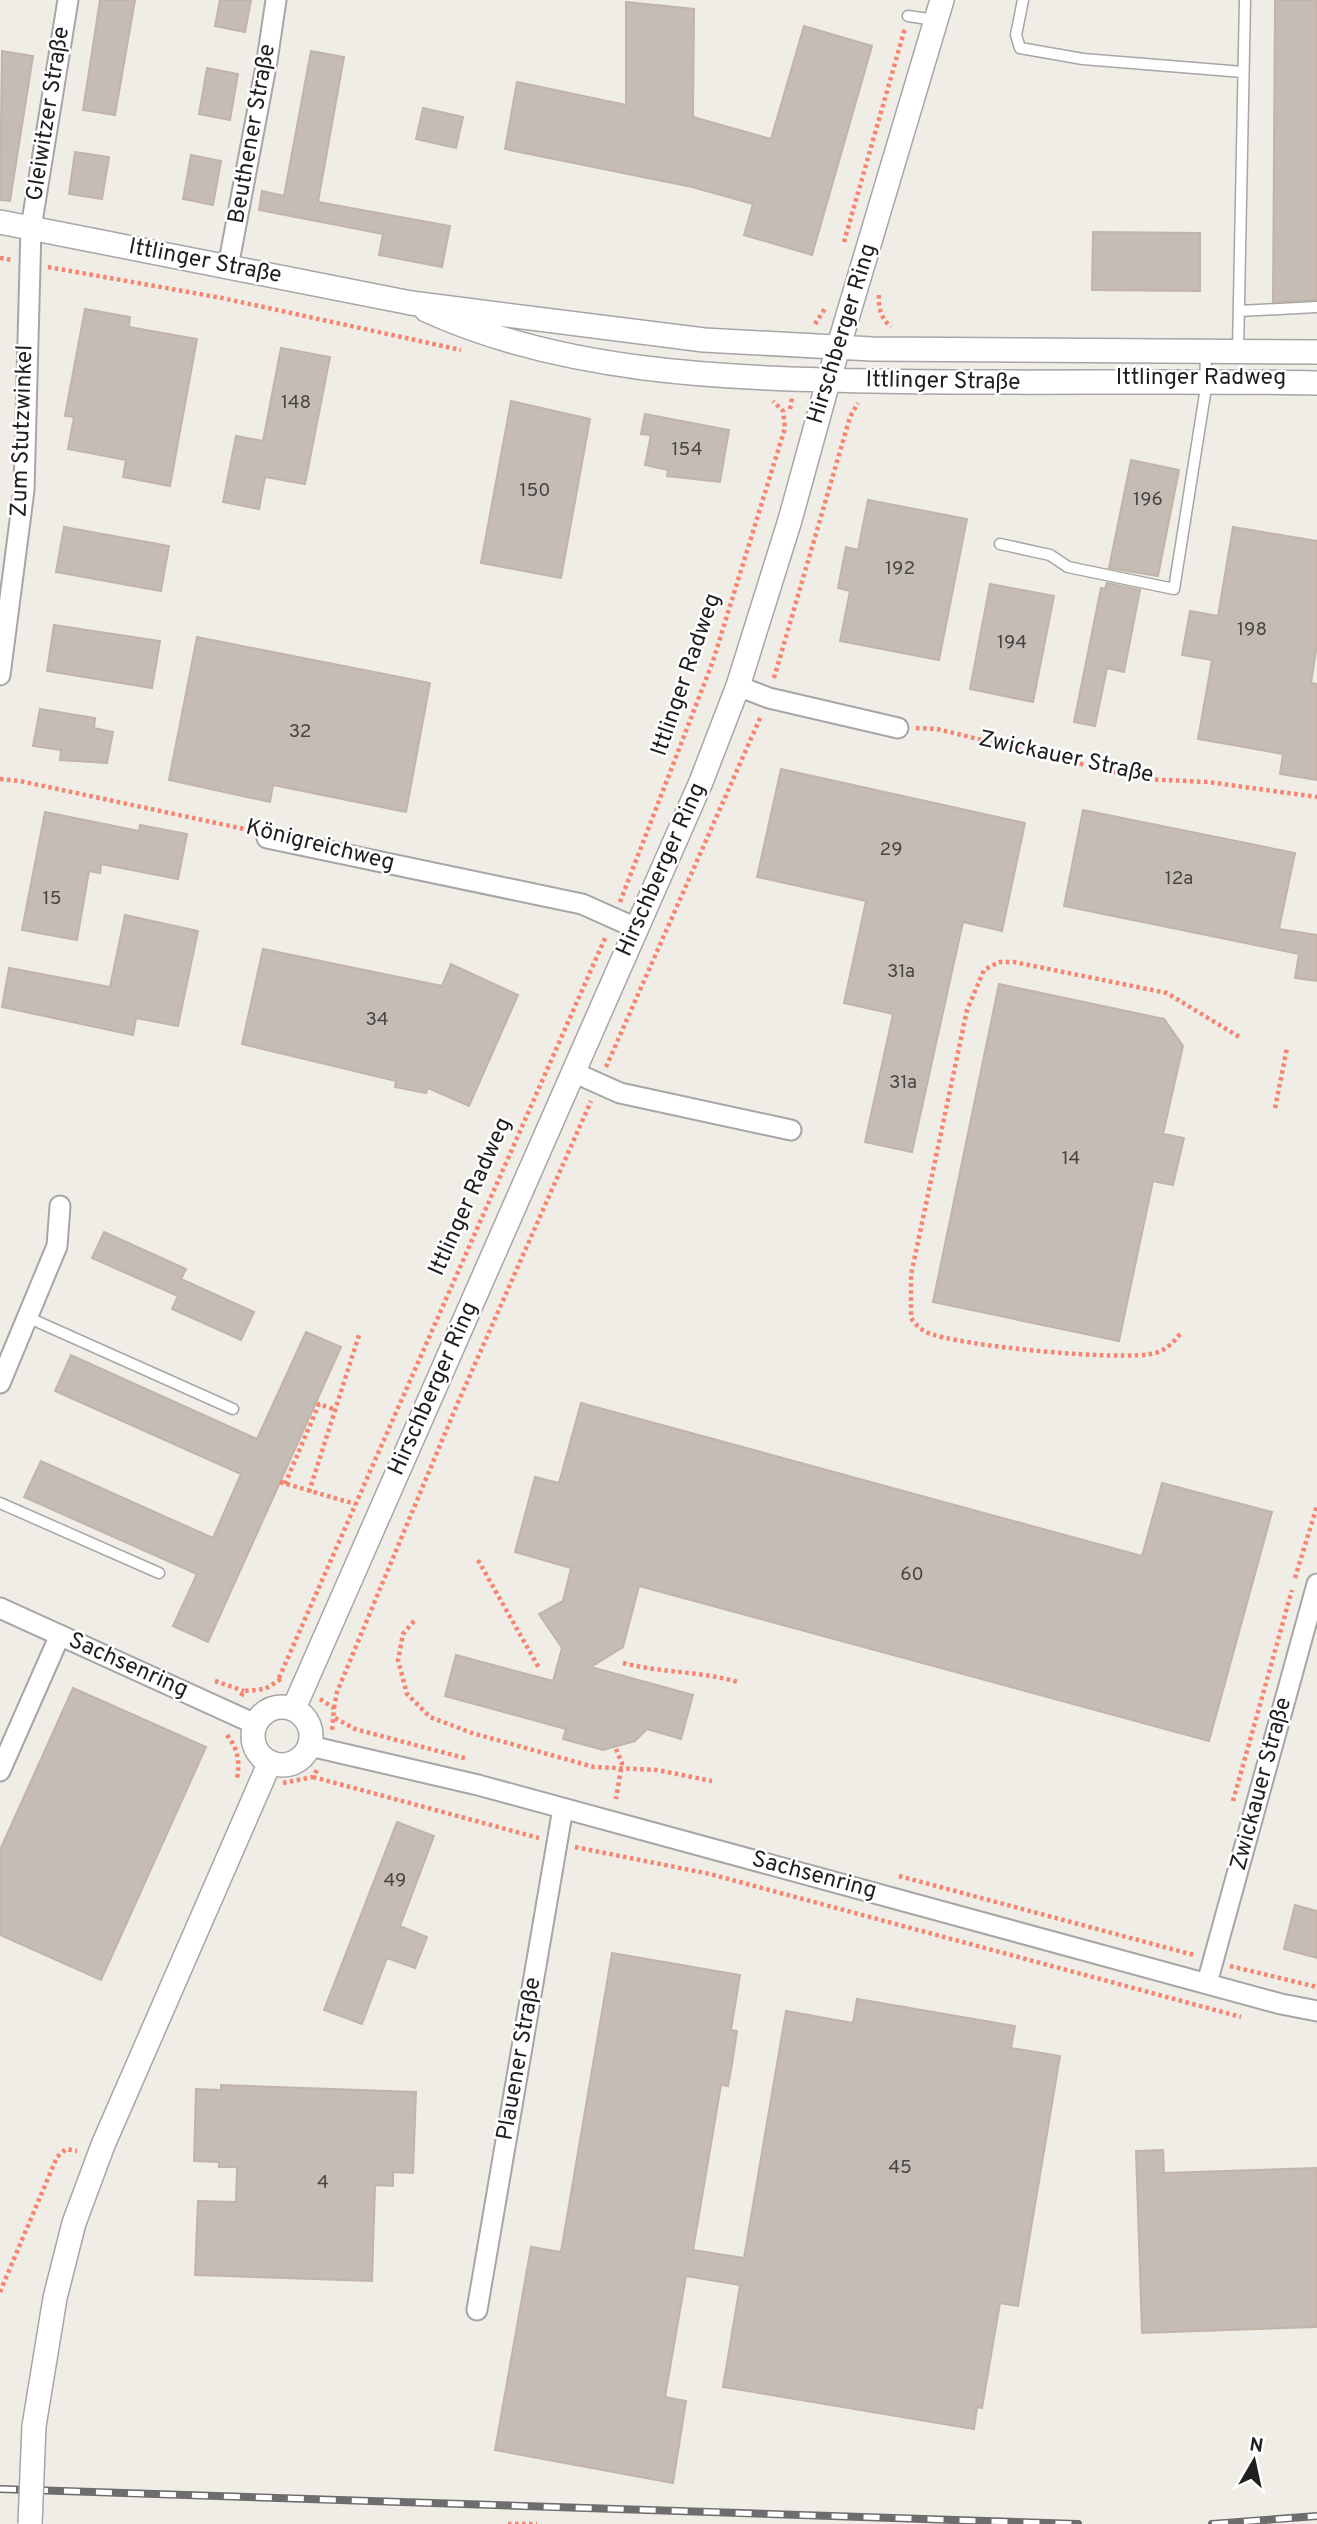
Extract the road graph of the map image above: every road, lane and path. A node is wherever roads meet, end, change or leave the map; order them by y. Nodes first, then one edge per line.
1 (68, 0) edge
2 (276, 0) edge
3 (1023, 0) edge
4 (1245, 0) edge
5 (939, 10) edge
6 (908, 16) joint
7 (1243, 72) junction
8 (0, 222) edge
9 (31, 228) junction
10 (840, 255) dead end
11 (0, 258) edge
12 (28, 263) junction
13 (228, 267) junction
14 (879, 292) dead end
15 (829, 295) dead end
16 (411, 303) junction
17 (1317, 307) edge
18 (1239, 311) junction
19 (811, 329) dead end
20 (898, 332) dead end
21 (840, 347) junction
22 (466, 351) dead end
23 (1206, 351) junction
24 (1238, 351) junction
25 (1317, 352) edge
26 (1206, 381) junction
27 (828, 382) junction
28 (1317, 383) edge
29 (765, 397) dead end
30 (866, 400) dead end
31 (790, 409) dead end
32 (783, 411) junction
33 (1000, 544) dead end
34 (0, 675) edge
35 (738, 686) junction
36 (769, 698) junction
37 (898, 728) joint
38 (0, 779) edge
39 (1317, 797) edge
40 (267, 838) joint
41 (614, 918) junction
42 (636, 928) junction
43 (1241, 1038) dead end
44 (1287, 1048) dead end
45 (573, 1072) junction
46 (598, 1085) junction
47 (1275, 1108) dead end
48 (792, 1130) dead end
49 (60, 1206) dead end
50 (27, 1317) junction
51 (1180, 1334) dead end
52 (359, 1335) dead end
53 (0, 1383) edge
54 (233, 1409) dead end
55 (333, 1409) junction
56 (309, 1492) junction
57 (0, 1503) edge
58 (355, 1504) junction
59 (478, 1560) dead end
60 (159, 1573) dead end
61 (1317, 1584) edge
62 (0, 1608) edge
63 (415, 1620) dead end
64 (60, 1635) junction
65 (623, 1663) dead end
66 (539, 1668) dead end
67 (279, 1678) junction
68 (738, 1682) dead end
69 (298, 1698) junction
70 (334, 1708) junction
71 (232, 1713) junction
72 (335, 1718) junction
73 (255, 1724) junction
74 (319, 1748) junction
75 (616, 1749) dead end
76 (473, 1760) dead end
77 (621, 1769) junction
78 (0, 1771) edge
79 (266, 1771) junction
80 (313, 1777) junction
81 (712, 1781) dead end
82 (603, 1796) dead end
83 (616, 1799) junction
84 (628, 1803) dead end
85 (563, 1808) junction
86 (556, 1843) junction
87 (886, 1873) dead end
88 (1213, 1962) junction
89 (1207, 1983) junction
90 (1317, 1987) edge
91 (1317, 2011) edge
92 (1253, 2020) dead end
93 (77, 2151) dead end
94 (0, 2292) edge
95 (477, 2310) dead end
96 (30, 2524) edge
97 (508, 2524) edge
98 (537, 2524) edge

1 - 9 street, Gleiwitzer Straße
2 - 13 street, Beuthener Straße
3 - 7 lane
4 - 7 lane
5 - 6 lane
5 - 21 street, Hirschberger Ring
6 - 10 path
7 - 18 lane
8 - 9 street, Ittlinger Straße
9 - 12 street, Zum Stutzwinkel
9 - 13 street, Ittlinger Straße
11 - 12 path
12 - 22 path
12 - 34 street, Zum Stutzwinkel
13 - 16 street, Ittlinger Straße
14 - 20 path
15 - 19 path
16 - 21 street, Ittlinger Straße
16 - 27 street, Ittlinger Straße
17 - 18 lane
18 - 24 lane
21 - 23 street, Ittlinger Straße
21 - 27 street, Hirschberger Ring
23 - 24 street, Ittlinger Straße
23 - 26 lane
24 - 25 street, Ittlinger Straße
26 - 27 street, Ittlinger Straße
26 - 28 street, Ittlinger Straße
26 - 33 lane
27 - 35 street, Hirschberger Ring
29 - 32 path
30 - 36 path
31 - 32 path
32 - 41 path, Ittlinger Radweg
35 - 36 street
35 - 42 street, Hirschberger Ring
36 - 37 street
36 - 46 path
37 - 39 path, Zwickauer Straße
38 - 40 path, Königreichweg
40 - 41 street, Königreichweg
41 - 42 street, Königreichweg
41 - 58 path, Ittlinger Radweg
42 - 45 street, Hirschberger Ring
43 - 51 path
44 - 47 path
45 - 46 street
45 - 69 street, Hirschberger Ring
46 - 48 street
46 - 70 path
49 - 50 street
50 - 53 street
50 - 54 lane
52 - 55 path
55 - 56 path
55 - 56 path
56 - 58 path
57 - 60 lane
58 - 67 path, Ittlinger Radweg
59 - 66 path
61 - 88 street, Zwickauer Straße
62 - 64 street, Sachsenring
63 - 77 path
64 - 71 street, Sachsenring
64 - 78 street
65 - 68 path
67 - 69 path
67 - 71 path
69 - 70 path
69 - 73 street
69 - 74 street
70 - 72 path
71 - 73 street, Sachsenring
71 - 79 path
72 - 74 path
72 - 76 path
73 - 79 street
74 - 79 street
74 - 80 path
74 - 85 street, Sachsenring
75 - 77 path
77 - 81 path
77 - 83 path
79 - 80 path
79 - 96 street, bridge
80 - 86 path
82 - 83 path
83 - 84 path
85 - 86 street, Plauener Straße
85 - 89 street, Sachsenring
86 - 92 path
86 - 95 street, Plauener Straße
87 - 88 path
88 - 89 street, Zwickauer Straße
88 - 90 path
89 - 91 street, Sachsenring
93 - 94 path
97 - 98 path

